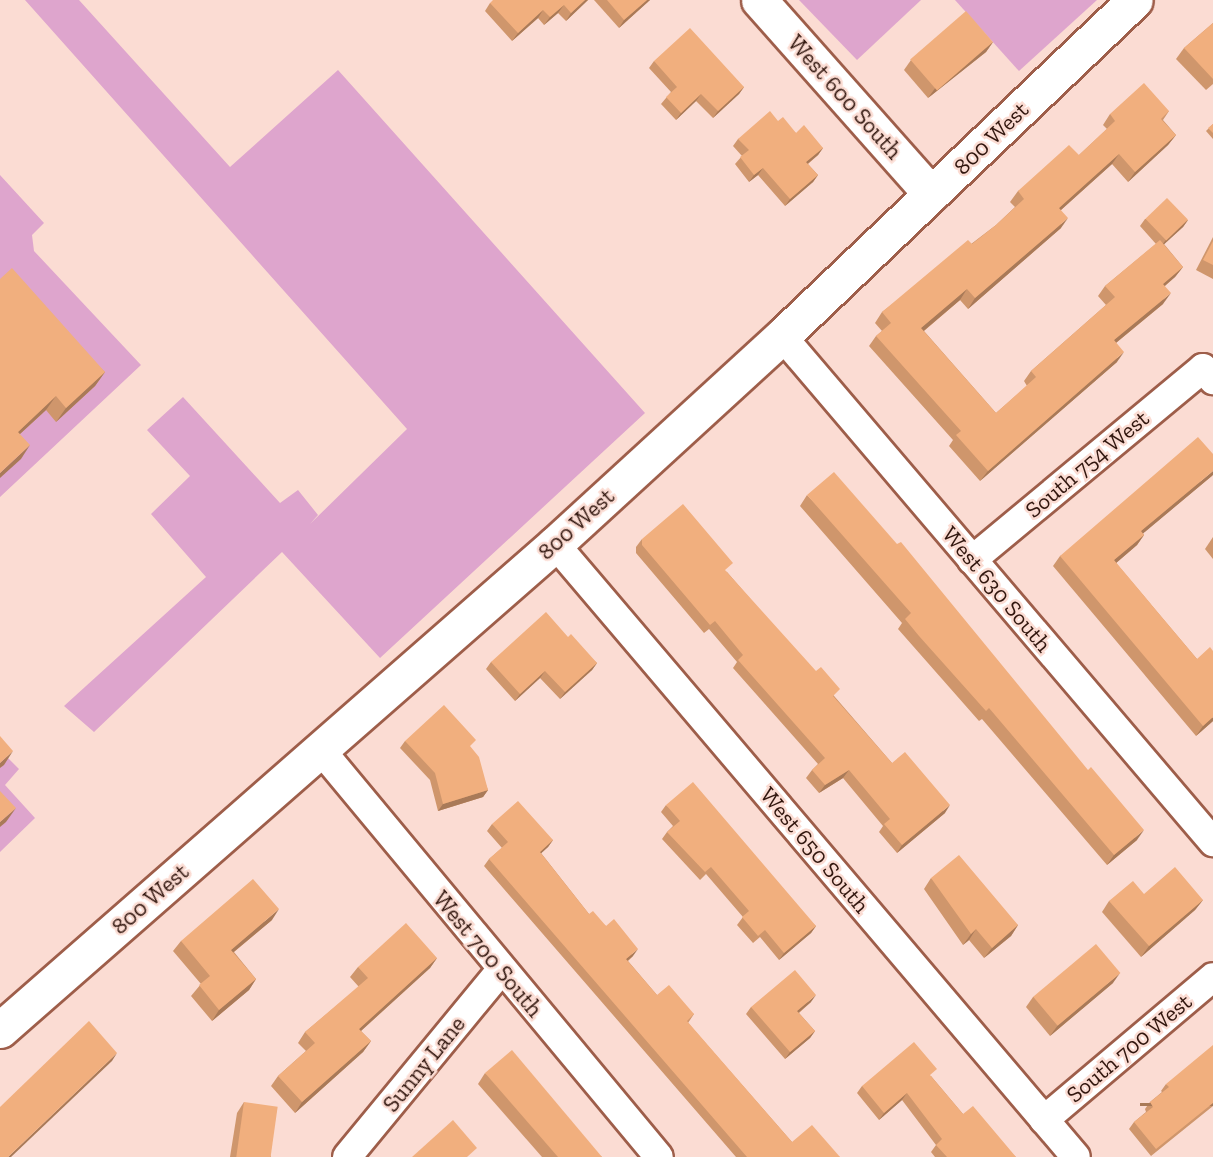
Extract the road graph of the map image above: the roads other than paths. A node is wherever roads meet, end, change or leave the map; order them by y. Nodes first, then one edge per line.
1 (760, 0) edge
2 (1135, 0) edge
3 (932, 194) junction
4 (782, 336) junction
5 (1208, 374) edge
6 (555, 544) junction
7 (972, 560) junction
8 (320, 750) junction
9 (1213, 842) edge
10 (501, 970) junction
11 (1213, 977) edge
12 (0, 1030) edge
13 (1044, 1120) junction
14 (347, 1157) edge
15 (659, 1157) edge
16 (1076, 1157) edge

1 - 3 street, West 600 South
2 - 3 street, 800 West
3 - 4 street, 800 West
4 - 6 street, 800 West
4 - 7 street, West 630 South
5 - 7 street, South 754 West
6 - 8 street, 800 West
6 - 13 street, West 650 South
7 - 9 street, West 630 South
8 - 10 street, West 700 South
8 - 12 street, 800 West
10 - 14 street, Sunny Lane
10 - 15 street, West 700 South
11 - 13 street, South 700 West
13 - 16 street, West 650 South

